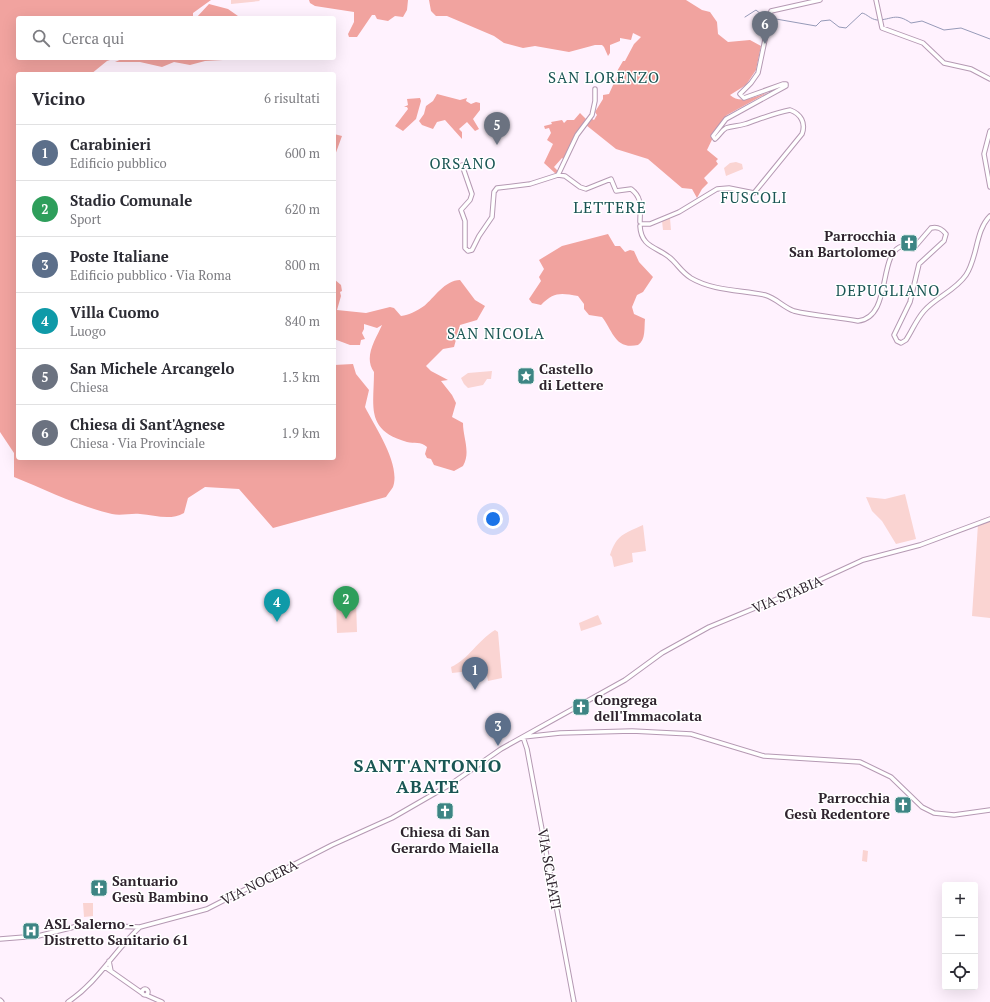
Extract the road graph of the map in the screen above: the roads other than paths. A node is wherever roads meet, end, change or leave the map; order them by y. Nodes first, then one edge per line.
1 (820, 0) edge
2 (876, 0) edge
3 (990, 79) edge
4 (595, 89) dead end
5 (990, 131) edge
6 (462, 165) dead end
7 (558, 175) junction
8 (990, 187) edge
9 (990, 216) edge
10 (641, 224) junction
11 (990, 518) edge
12 (523, 737) junction
13 (990, 810) edge
14 (140, 927) junction
15 (0, 940) edge
16 (109, 961) junction
17 (105, 967) junction
18 (112, 972) junction
19 (100, 973) junction
20 (68, 1002) edge
21 (162, 1002) edge
22 (574, 1002) edge

1 - 10 street
2 - 3 street
4 - 7 street
5 - 8 street
6 - 7 street
7 - 10 street
9 - 10 street
11 - 12 street, VIA STABIA
12 - 13 street
12 - 14 street, VIA NOCERA
12 - 22 street, VIA SCAFATI
14 - 15 street, VIA NOCERA
14 - 16 street
16 - 17 street
16 - 18 street
17 - 18 street
17 - 19 street
18 - 19 street
18 - 21 street
19 - 20 street

